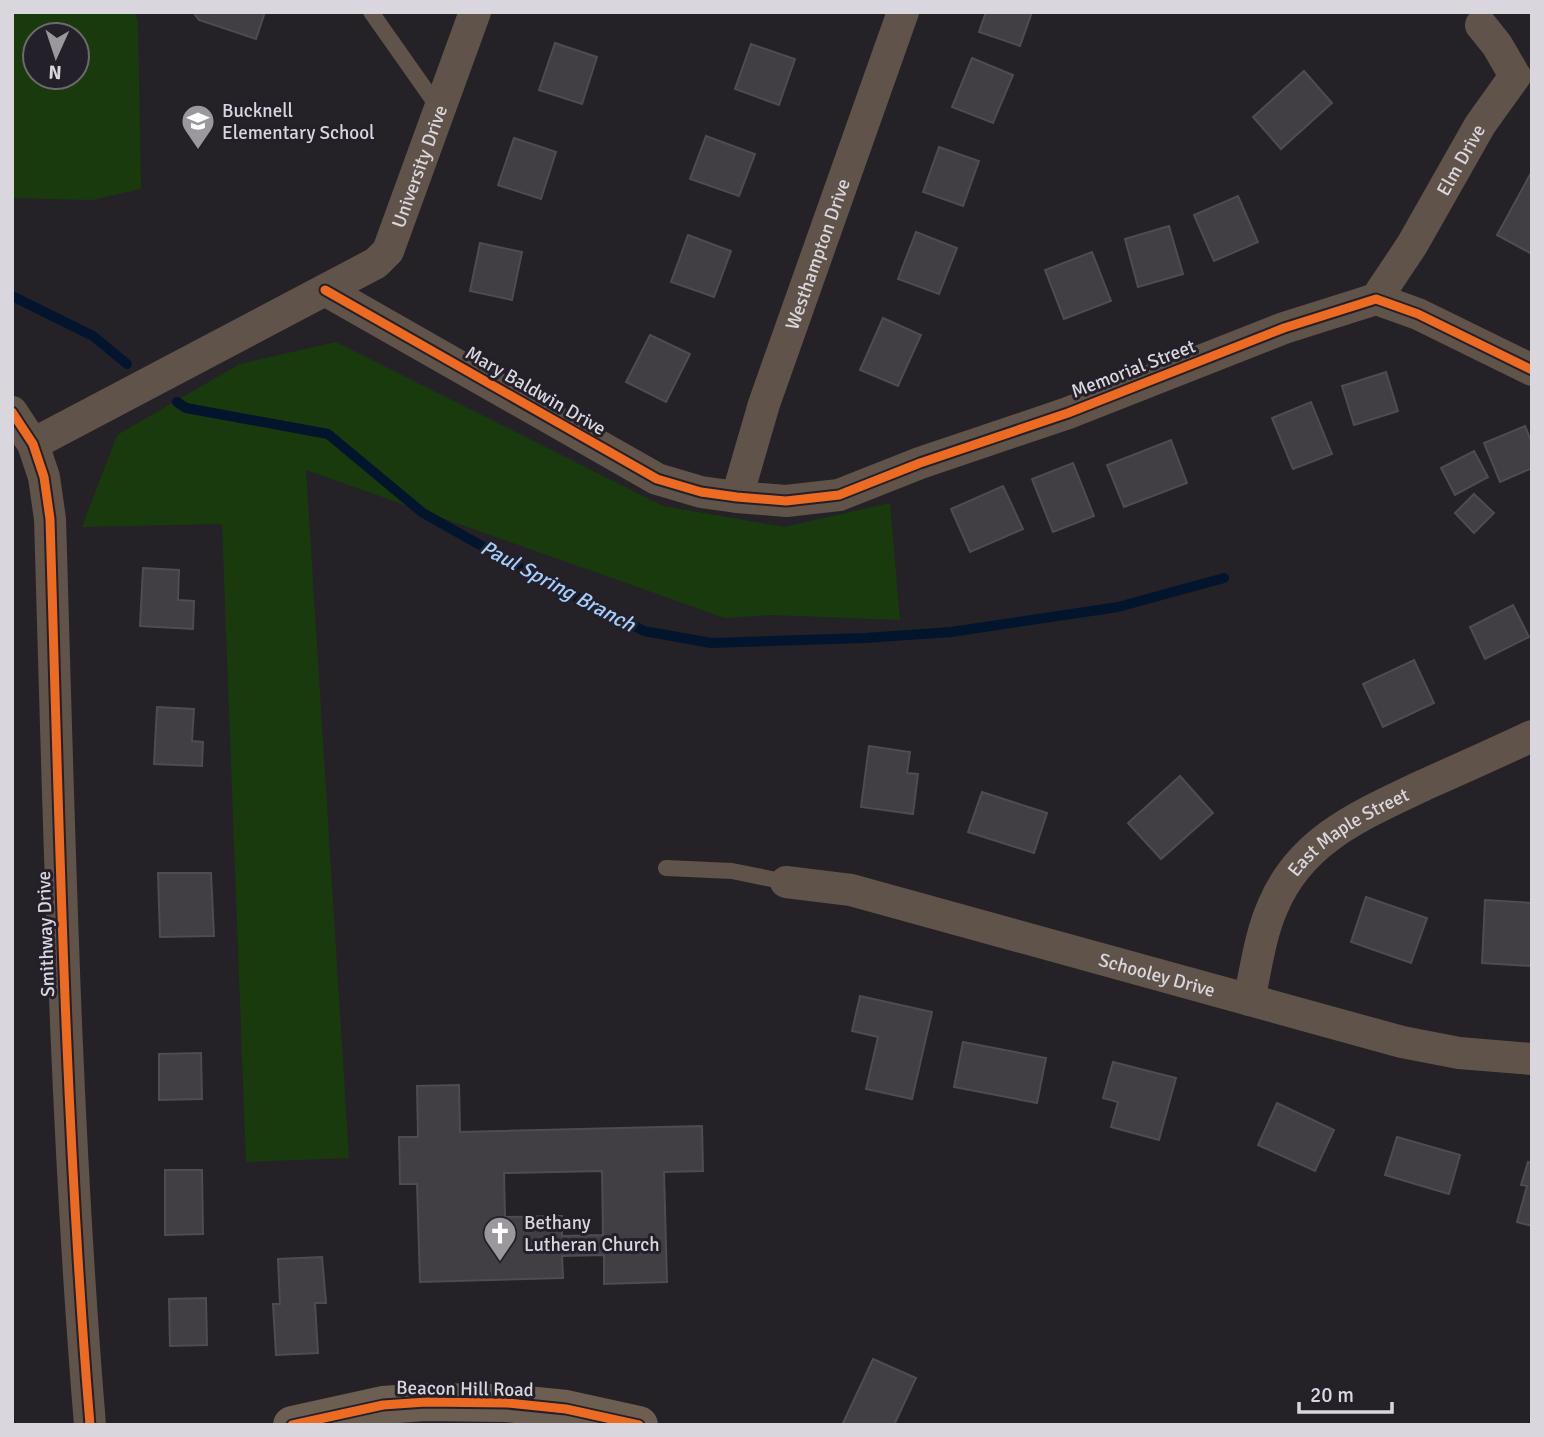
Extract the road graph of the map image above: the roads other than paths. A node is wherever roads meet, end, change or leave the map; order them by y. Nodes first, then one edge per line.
1 (372, 12) edge
2 (475, 12) edge
3 (902, 12) edge
4 (1480, 25) dead end
5 (1523, 76) edge
6 (440, 110) junction
7 (325, 290) junction
8 (1376, 299) junction
9 (1532, 370) edge
10 (12, 412) edge
11 (33, 444) junction
12 (737, 497) junction
13 (1532, 736) edge
14 (666, 868) dead end
15 (786, 882) joint
16 (1248, 1000) junction
17 (1532, 1059) edge
18 (509, 1414) edge
19 (90, 1425) edge
20 (292, 1425) edge
21 (639, 1425) edge

1 - 6 lane
2 - 6 street, University Drive
3 - 12 street, Westhampton Drive
4 - 5 street, Elm Drive
5 - 8 street, Elm Drive
6 - 7 street, University Drive
7 - 11 street
7 - 12 street, Mary Baldwin Drive
8 - 9 street
8 - 12 street, Memorial Street
10 - 11 street
11 - 19 street, Smithway Drive
13 - 16 street, East Maple Street
14 - 15 lane
15 - 16 street, Schooley Drive
16 - 17 street, Schooley Drive
18 - 20 main road, Beacon Hill Road
18 - 21 main road, Beacon Hill Road

